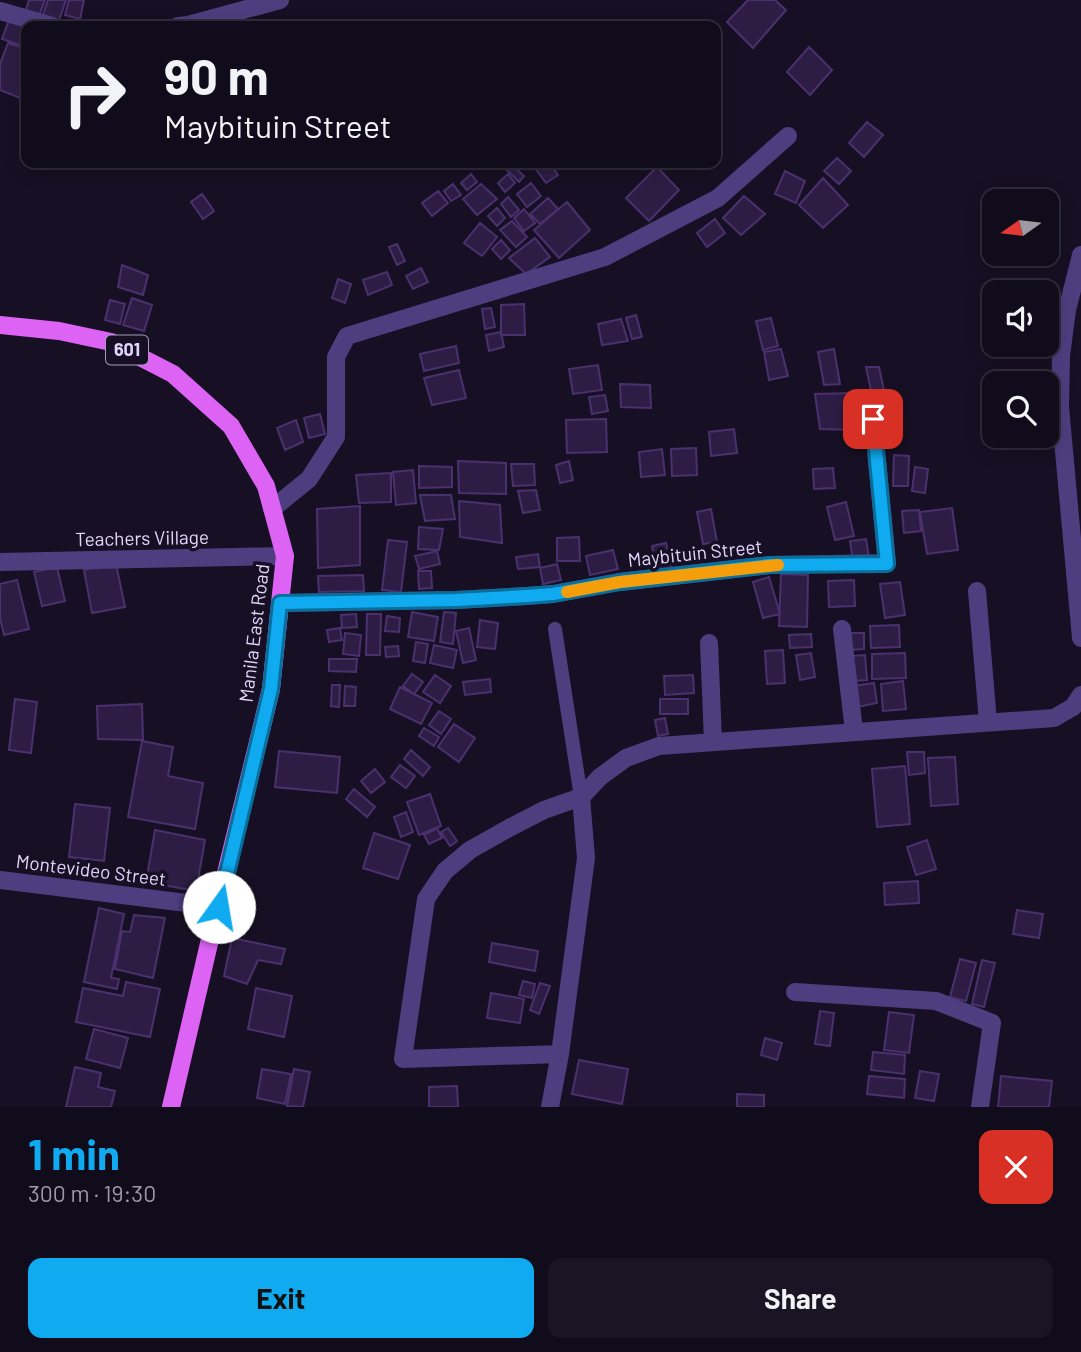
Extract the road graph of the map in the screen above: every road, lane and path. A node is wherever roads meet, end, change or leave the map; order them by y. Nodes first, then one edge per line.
1 (280, 0) edge
2 (0, 11) edge
3 (35, 21) edge
4 (206, 21) edge
5 (788, 136) dead end
6 (1081, 256) edge
7 (0, 325) edge
8 (873, 419) dead end
9 (1073, 464) edge
10 (272, 509) junction
11 (285, 556) junction
12 (0, 562) edge
13 (977, 591) dead end
14 (280, 603) junction
15 (555, 629) dead end
16 (842, 629) dead end
17 (1081, 638) edge
18 (709, 643) dead end
19 (1081, 695) edge
20 (988, 722) junction
21 (855, 731) junction
22 (713, 741) junction
23 (581, 797) junction
24 (0, 880) edge
25 (219, 907) junction
26 (795, 992) dead end
27 (560, 1054) junction
28 (171, 1107) edge
29 (550, 1107) edge
30 (980, 1107) edge

1 - 4 street
2 - 3 street
5 - 10 street
6 - 9 street
7 - 10 main road, Manila East Road / 601
8 - 14 street, Maybituin Street
9 - 17 street
10 - 11 main road, Manila East Road / 601
11 - 12 street, Teachers Village
11 - 14 main road, Manila East Road / 601
13 - 20 street
14 - 25 main road, Manila East Road / 601
15 - 23 lane
16 - 21 street
18 - 22 street
19 - 20 street
20 - 21 street
21 - 22 street
22 - 23 street
23 - 27 street
23 - 27 street
24 - 25 street, Montevideo Street
25 - 28 main road, Manila East Road / 601
26 - 30 street
27 - 29 street

